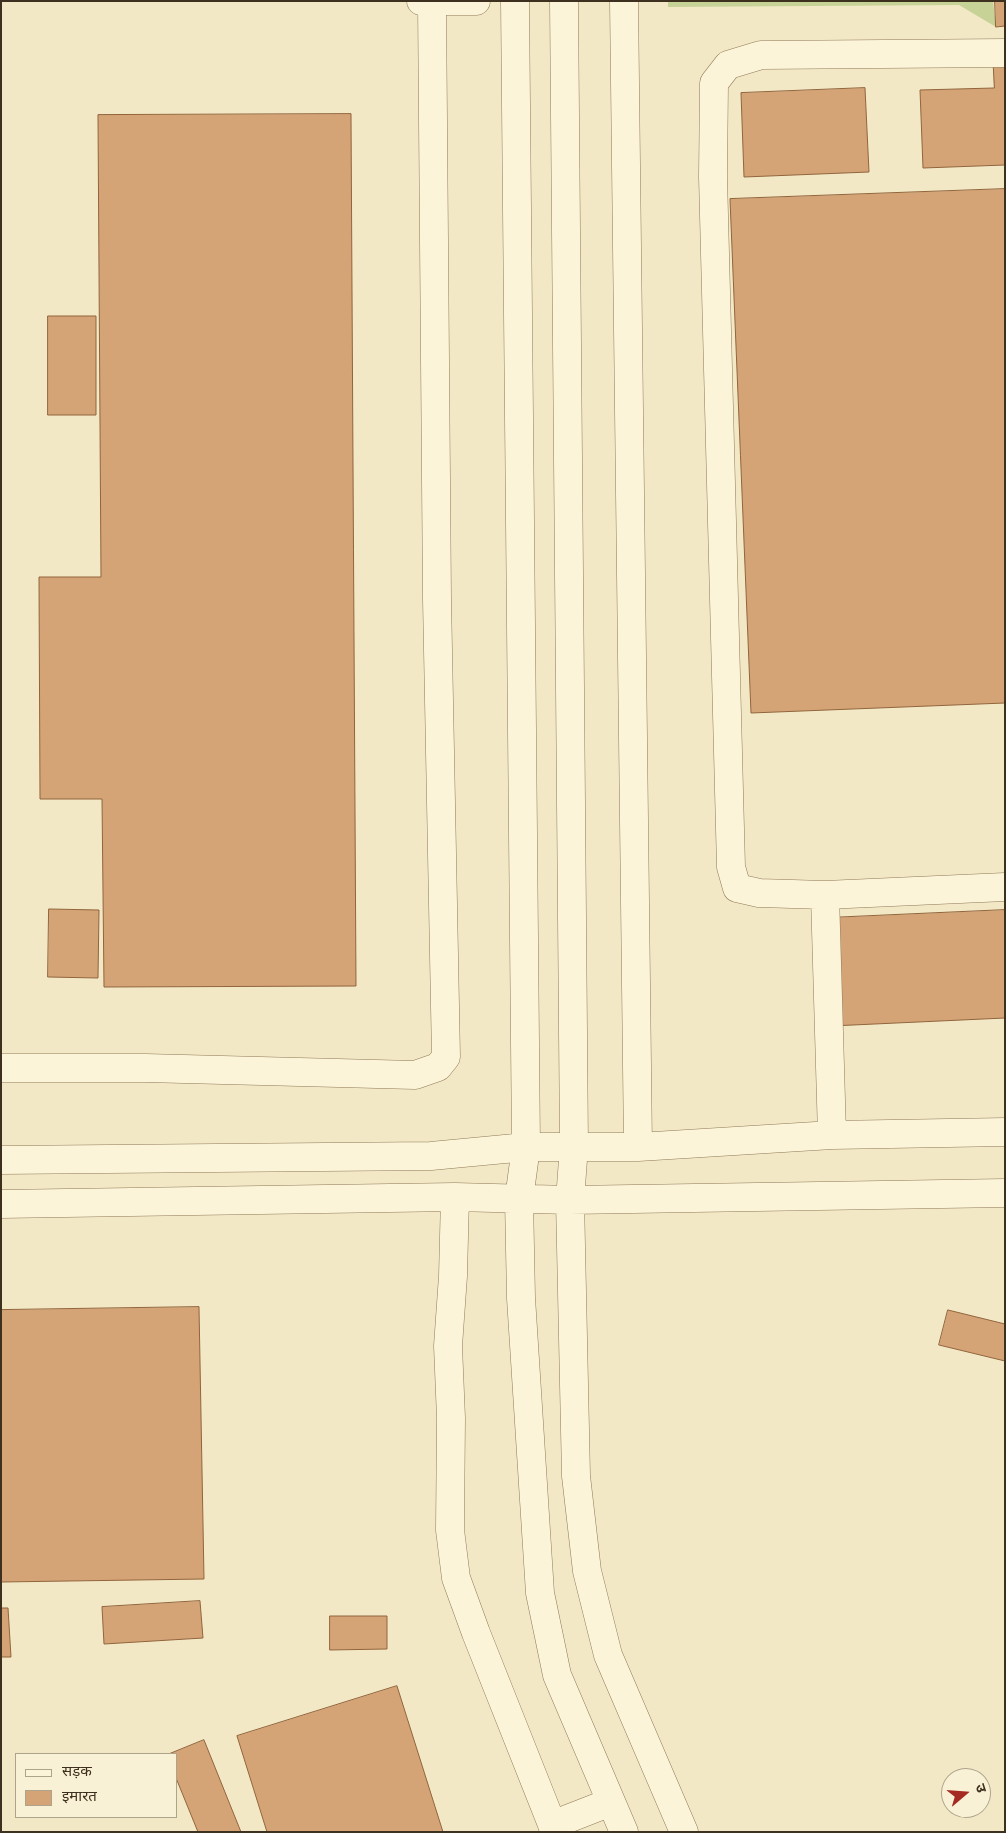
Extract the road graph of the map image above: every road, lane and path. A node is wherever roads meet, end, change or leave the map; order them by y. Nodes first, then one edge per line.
1 (421, 1) edge
2 (476, 1) edge
3 (515, 1) edge
4 (564, 1) edge
5 (624, 1) edge
6 (432, 2) edge
7 (1005, 53) edge
8 (1005, 887) edge
9 (825, 895) junction
10 (1, 1068) edge
11 (1005, 1132) edge
12 (832, 1135) junction
13 (574, 1146) junction
14 (526, 1147) junction
15 (638, 1147) junction
16 (1, 1160) edge
17 (1005, 1193) edge
18 (455, 1197) junction
19 (519, 1199) junction
20 (570, 1200) junction
21 (1, 1204) edge
22 (611, 1802) junction
23 (554, 1829) edge
24 (624, 1832) edge
25 (684, 1832) edge

1 - 6 street
2 - 6 street
3 - 14 street
4 - 13 street
5 - 15 street
6 - 10 street
7 - 9 street
8 - 9 street
9 - 12 street
11 - 12 street
12 - 15 street
13 - 14 street
13 - 15 street
13 - 20 street
14 - 16 street
14 - 19 street
17 - 20 street
18 - 19 street
18 - 21 street
18 - 23 street
19 - 20 street
19 - 22 street
20 - 25 street
22 - 23 street
22 - 24 street

